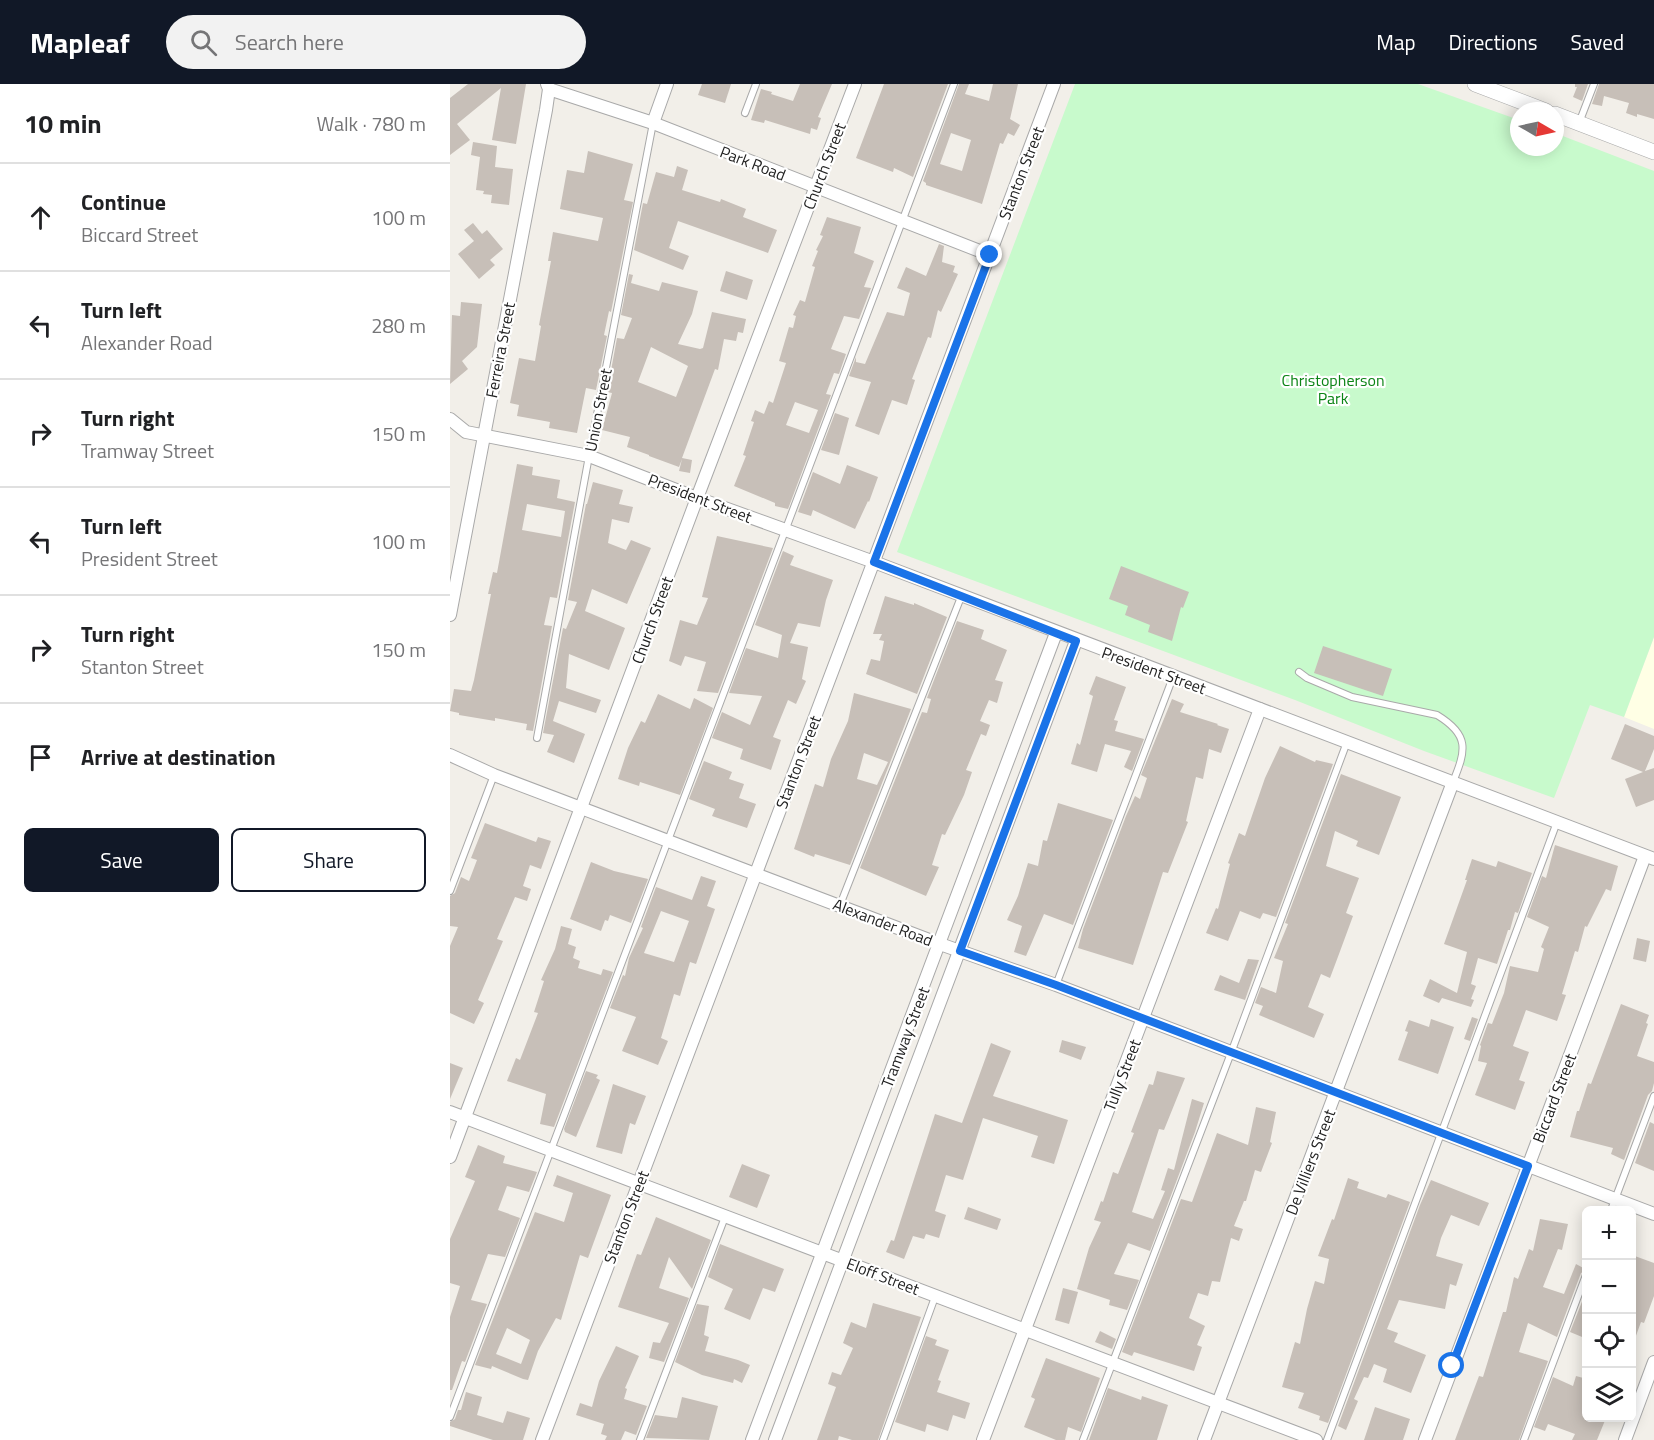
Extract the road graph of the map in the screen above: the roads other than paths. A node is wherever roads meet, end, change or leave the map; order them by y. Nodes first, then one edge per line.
1 (667, 84) edge
2 (756, 84) edge
3 (855, 84) edge
4 (954, 84) edge
5 (1054, 84) edge
6 (1475, 84) edge
7 (1594, 84) edge
8 (548, 87) edge
9 (1495, 87) edge
10 (1527, 102) edge
11 (745, 113) dead end
12 (1564, 117) edge
13 (653, 123) junction
14 (1579, 123) junction
15 (1654, 152) edge
16 (816, 188) junction
17 (903, 220) junction
18 (990, 255) junction
19 (450, 419) edge
20 (484, 436) junction
21 (589, 456) junction
22 (697, 498) junction
23 (784, 530) junction
24 (874, 562) junction
25 (452, 594) edge
26 (961, 597) junction
27 (450, 615) edge
28 (1056, 633) junction
29 (1076, 641) junction
30 (1299, 672) dead end
31 (1173, 677) junction
32 (1260, 709) junction
33 (537, 738) dead end
34 (1347, 742) junction
35 (450, 755) edge
36 (494, 775) junction
37 (1453, 782) junction
38 (999, 787) junction
39 (1019, 795) junction
40 (582, 807) junction
41 (1557, 821) junction
42 (667, 840) junction
43 (1650, 858) edge
44 (756, 873) junction
45 (450, 891) edge
46 (840, 905) junction
47 (940, 944) junction
48 (960, 951) junction
49 (1056, 985) junction
50 (1143, 1019) junction
51 (1231, 1053) junction
52 (1336, 1092) junction
53 (1654, 1096) edge
54 (450, 1112) edge
55 (465, 1117) junction
56 (1440, 1132) junction
57 (550, 1150) junction
58 (450, 1157) edge
59 (1528, 1166) junction
60 (638, 1184) junction
61 (1613, 1205) edge
62 (1654, 1214) edge
63 (725, 1217) junction
64 (822, 1254) junction
65 (842, 1260) junction
66 (1582, 1288) edge
67 (936, 1297) junction
68 (1026, 1328) junction
69 (1654, 1362) edge
70 (1113, 1364) junction
71 (766, 1404) junction
72 (1218, 1404) junction
73 (786, 1410) junction
74 (450, 1417) edge
75 (542, 1440) edge
76 (640, 1440) edge
77 (752, 1440) edge
78 (775, 1440) edge
79 (883, 1440) edge
80 (983, 1440) edge
81 (1083, 1440) edge
82 (1204, 1440) edge
83 (1316, 1440) edge
84 (1327, 1440) edge
85 (1425, 1440) edge
86 (1524, 1440) edge
87 (1624, 1440) edge

1 - 13 street, Union Street
2 - 11 lane
3 - 16 street, Church Street
4 - 17 lane
5 - 18 street, Stanton Street
6 - 9 street
7 - 14 lane
8 - 13 street, Park Road
8 - 20 street, Ferreira Street
9 - 10 street
12 - 14 street
13 - 16 street, Park Road
13 - 21 lane, Union Street
14 - 15 street
16 - 17 street, Park Road
16 - 22 street, Church Street
17 - 18 street, Park Road
17 - 23 lane
18 - 24 street, Stanton Street
19 - 20 street, President Street
20 - 21 street, President Street
20 - 25 street, Ferreira Street
21 - 22 street, President Street
21 - 33 lane, Union Street
22 - 23 street, President Street
22 - 40 street, Church Street
23 - 24 street, President Street
23 - 42 lane
24 - 26 street, President Street
24 - 44 street, Stanton Street
25 - 27 street, Ferreira Street
26 - 28 street, President Street
26 - 46 lane
28 - 29 street, President Street
28 - 38 street, Tramway Street
29 - 31 street, President Street
29 - 39 street, Tramway Street
30 - 37 lane
31 - 32 street, President Street
31 - 49 lane
32 - 34 street, President Street
32 - 50 street, Tully Street
34 - 37 street, President Street
34 - 51 lane
35 - 36 street, Alexander Road
36 - 40 street, Alexander Road
36 - 45 lane
37 - 41 street, President Street
37 - 52 street, De Villiers Street
38 - 39 street
38 - 47 street, Tramway Street
39 - 48 street, Tramway Street
40 - 42 street, Alexander Road
40 - 55 street, Church Street
41 - 43 street, President Street
41 - 56 lane
42 - 44 street, Alexander Road
42 - 57 lane
43 - 59 street, Biccard Street
44 - 46 street, Alexander Road
44 - 60 street, Stanton Street
46 - 47 street, Alexander Road
47 - 48 street, Alexander Road
47 - 64 street, Tramway Street
48 - 49 street, Alexander Road
48 - 65 street, Tramway Street
49 - 50 street, Alexander Road
50 - 51 street, Alexander Road
50 - 68 street, Tully Street
51 - 52 street, Alexander Road
51 - 70 lane
52 - 56 street, Alexander Road
52 - 72 street, De Villiers Street
53 - 61 lane
54 - 55 street, Eloff Street
55 - 57 street, Eloff Street
55 - 58 street, Church Street
56 - 59 street, Alexander Road
56 - 84 lane
57 - 60 street, Eloff Street
57 - 74 lane
59 - 61 street, Alexander Road
59 - 85 street, Biccard Street
60 - 63 street, Eloff Street
60 - 75 street, Stanton Street
61 - 62 street, Alexander Road
63 - 64 street, Eloff Street
63 - 76 lane
64 - 65 street, Eloff Street
64 - 71 street, Tramway Street
65 - 67 street, Eloff Street
65 - 73 street, Tramway Street
66 - 86 lane
67 - 68 street, Eloff Street
67 - 79 lane
68 - 70 street, Eloff Street
68 - 80 street, Tully Street
69 - 87 street
70 - 72 street, Eloff Street
70 - 81 lane
71 - 73 street
71 - 77 street, Tramway Street
72 - 82 street, De Villiers Street
72 - 83 street, Eloff Street
73 - 78 street, Tramway Street

